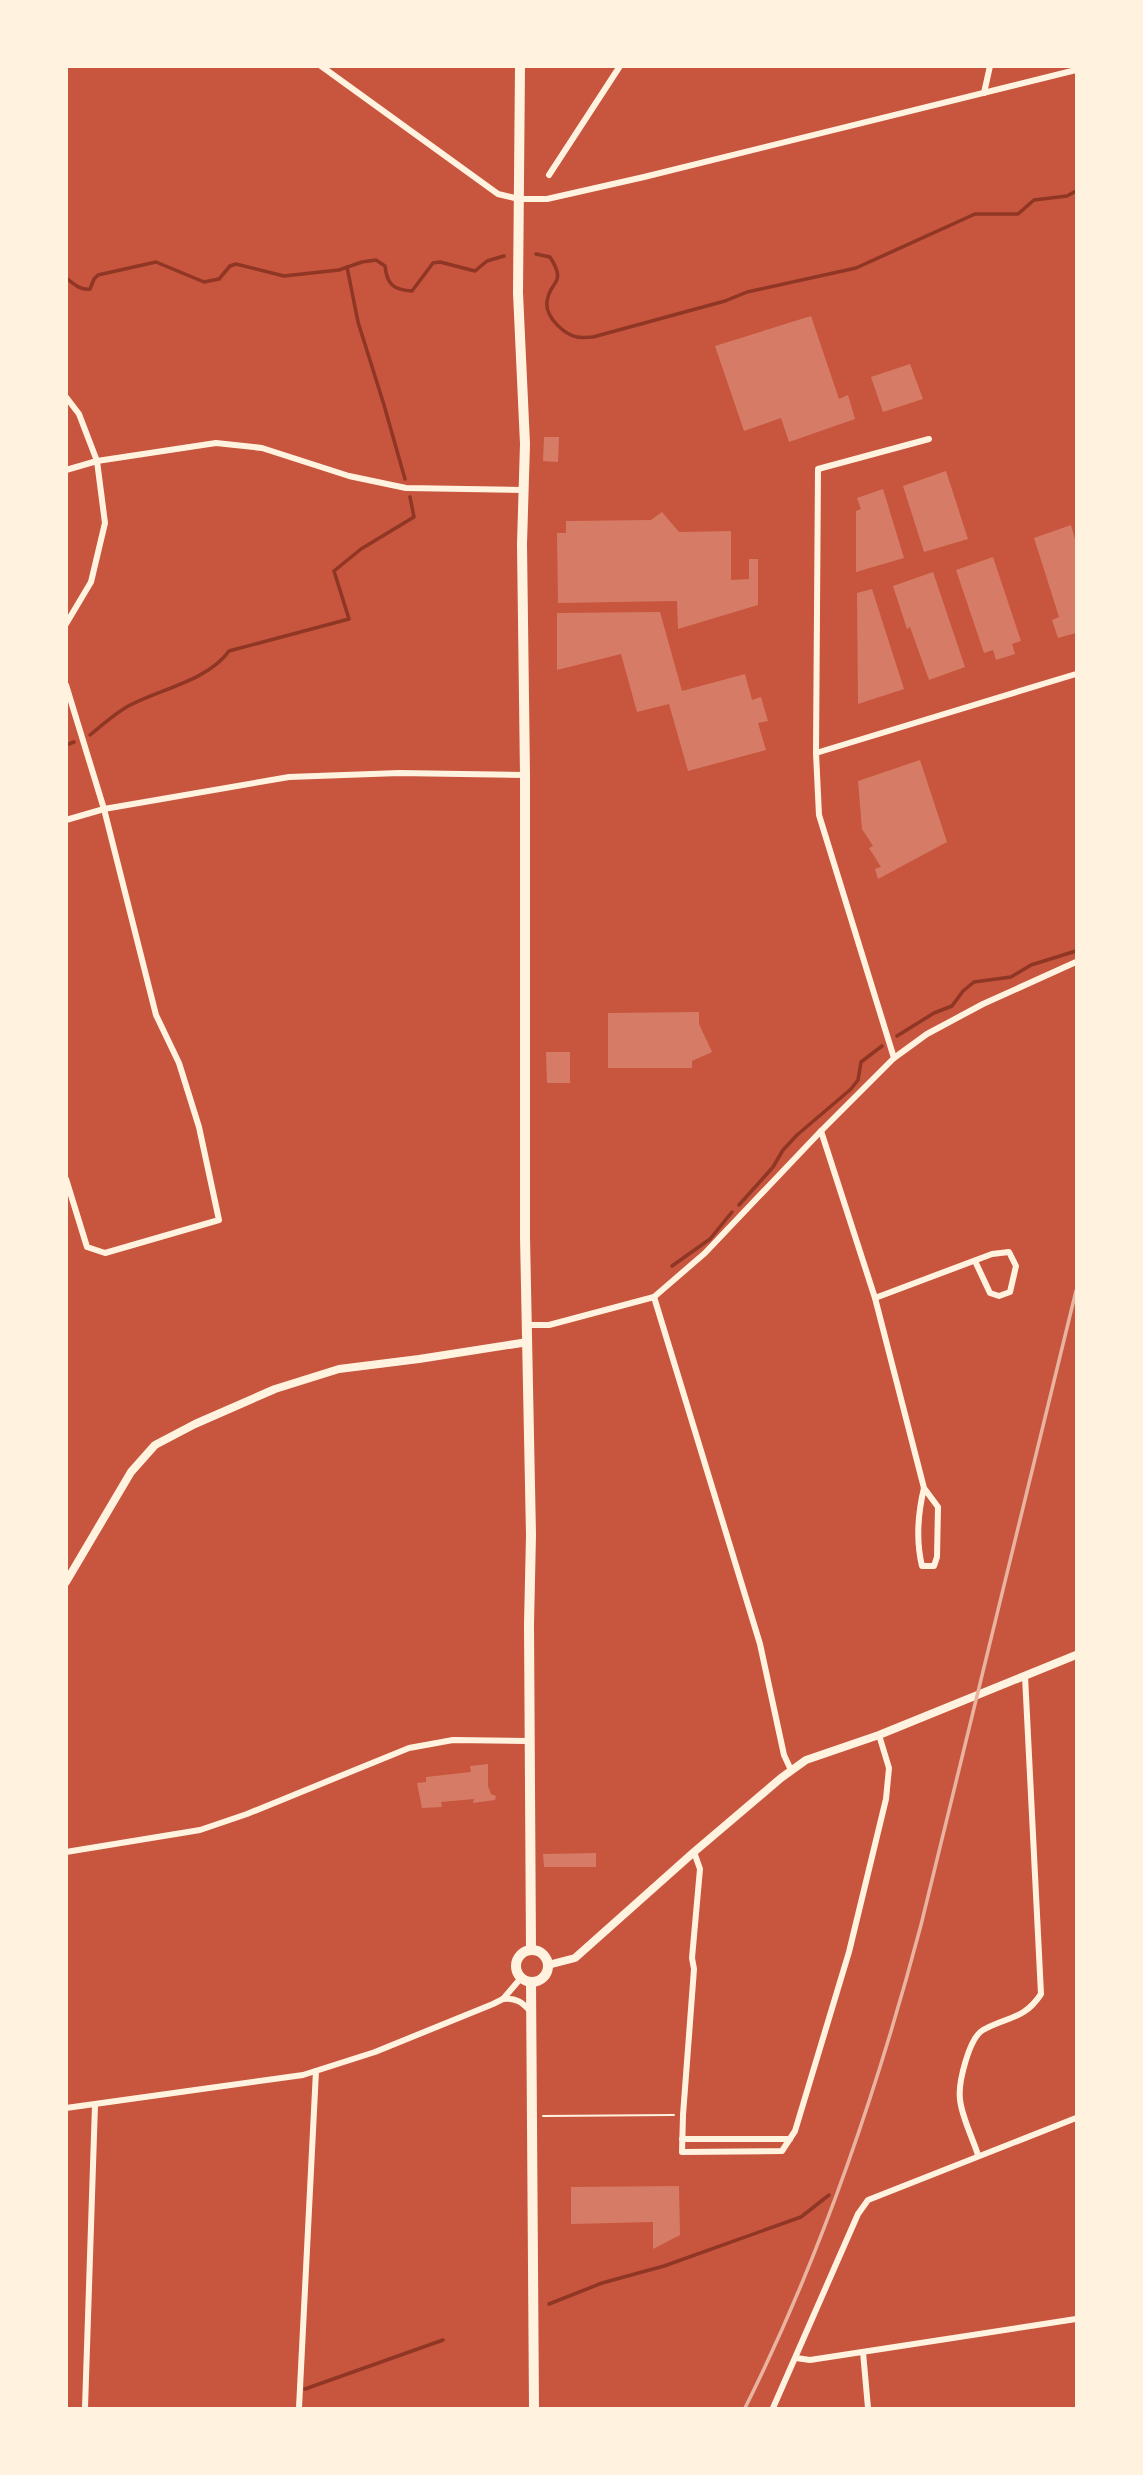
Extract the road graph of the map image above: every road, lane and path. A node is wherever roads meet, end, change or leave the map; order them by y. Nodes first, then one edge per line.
1 (321, 66) edge
2 (520, 66) edge
3 (620, 66) edge
4 (990, 66) edge
5 (1076, 70) edge
6 (984, 93) junction
7 (549, 175) dead end
8 (519, 199) junction
9 (66, 397) edge
10 (929, 439) dead end
11 (97, 461) junction
12 (66, 470) edge
13 (525, 490) junction
14 (66, 624) edge
15 (1076, 674) edge
16 (66, 685) edge
17 (816, 753) junction
18 (525, 775) junction
19 (104, 809) junction
20 (66, 820) edge
21 (1076, 962) edge
22 (894, 1058) junction
23 (821, 1131) junction
24 (66, 1179) edge
25 (975, 1261) junction
26 (654, 1297) junction
27 (875, 1298) junction
28 (527, 1325) junction
29 (528, 1342) junction
30 (924, 1488) junction
31 (66, 1582) edge
32 (1076, 1655) edge
33 (1025, 1676) junction
34 (879, 1735) junction
35 (529, 1741) junction
36 (791, 1770) junction
37 (66, 1852) edge
38 (694, 1852) junction
39 (531, 1950) junction
40 (548, 1965) junction
41 (526, 1980) junction
42 (503, 1999) junction
43 (531, 2012) junction
44 (316, 2071) junction
45 (94, 2105) junction
46 (66, 2108) edge
47 (683, 2115) junction
48 (532, 2116) junction
49 (1076, 2118) edge
50 (790, 2138) junction
51 (682, 2139) junction
52 (978, 2155) junction
53 (1076, 2319) edge
54 (863, 2352) junction
55 (796, 2358) junction
56 (85, 2409) edge
57 (299, 2409) edge
58 (534, 2409) edge
59 (773, 2409) edge
60 (868, 2409) edge

1 - 8 street
2 - 8 main road
3 - 7 street
4 - 6 street
5 - 6 street
6 - 8 street
8 - 13 main road
9 - 11 street
10 - 17 street
11 - 12 street
11 - 13 street
11 - 14 street
13 - 18 main road
15 - 17 street
16 - 19 street
17 - 22 street
18 - 19 street
18 - 28 main road
19 - 20 street
19 - 24 street
21 - 22 street
22 - 23 street
23 - 26 street
23 - 27 street
25 - 25 street
25 - 27 street
26 - 28 street
26 - 36 street
27 - 30 street
28 - 29 main road
29 - 31 street
29 - 35 main road
30 - 30 street
32 - 33 street
33 - 34 street
33 - 52 street
34 - 36 street
34 - 50 street
35 - 37 street
35 - 39 main road
36 - 38 street
38 - 40 street
38 - 47 street
39 - 40 main road
39 - 41 main road
40 - 41 main road
41 - 42 street
41 - 43 main road
42 - 43 street
42 - 44 street
43 - 48 main road
44 - 45 street
44 - 57 street
45 - 46 street
45 - 56 street
47 - 48 path
47 - 51 street
48 - 58 main road
49 - 52 street
50 - 51 street
50 - 51 street
52 - 55 street
53 - 54 street
54 - 55 street
54 - 60 street
55 - 59 street

